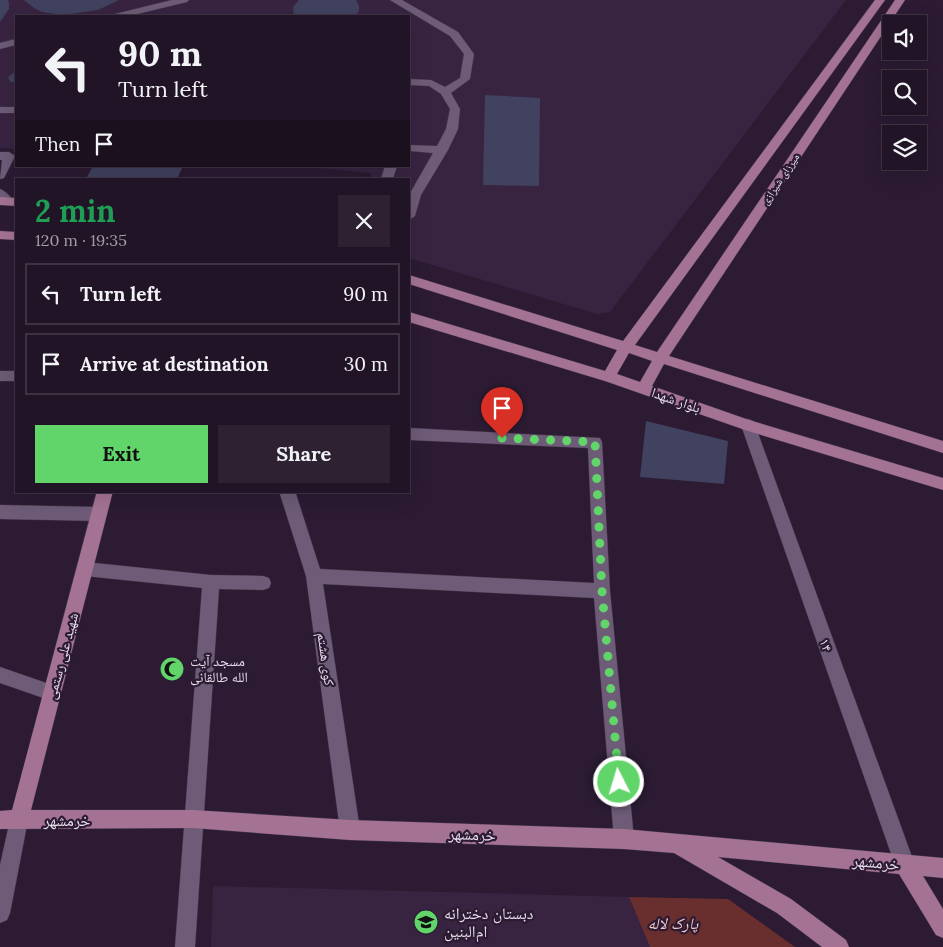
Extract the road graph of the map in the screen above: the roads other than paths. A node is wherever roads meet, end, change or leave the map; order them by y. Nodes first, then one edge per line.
1 (184, 0) edge
2 (395, 0) edge
3 (880, 0) edge
4 (900, 0) edge
5 (122, 15) edge
6 (15, 42) edge
7 (0, 46) edge
8 (410, 82) edge
9 (445, 92) junction
10 (0, 110) edge
11 (15, 110) edge
12 (410, 148) edge
13 (442, 150) junction
14 (0, 156) edge
15 (0, 175) edge
16 (410, 213) edge
17 (0, 235) edge
18 (15, 236) edge
19 (410, 279) edge
20 (410, 317) edge
21 (625, 348) junction
22 (660, 358) junction
23 (0, 376) edge
24 (15, 376) edge
25 (608, 377) junction
26 (643, 389) junction
27 (748, 425) junction
28 (410, 434) edge
29 (943, 447) edge
30 (943, 484) edge
31 (104, 493) edge
32 (289, 493) edge
33 (0, 512) edge
34 (99, 514) junction
35 (85, 569) junction
36 (314, 576) junction
37 (211, 582) junction
38 (264, 583) dead end
39 (602, 591) junction
40 (0, 675) edge
41 (52, 693) junction
42 (193, 819) junction
43 (9, 820) edge
44 (350, 830) junction
45 (624, 839) junction
46 (675, 844) junction
47 (905, 865) junction
48 (943, 868) edge
49 (0, 914) edge
50 (943, 928) edge
51 (185, 947) edge
52 (839, 947) edge

1 - 5 street
2 - 9 street
3 - 21 main road, میرزای شیرازی
4 - 22 main road, میرزای شیرازی
6 - 7 street
8 - 9 street
9 - 13 street
10 - 11 street
12 - 13 street
13 - 16 street
14 - 15 street
17 - 18 main road
19 - 21 main road
20 - 25 main road, بلوار شهدا
21 - 22 main road
21 - 25 main road, میرزای شیرازی
22 - 26 main road, میرزای شیرازی
22 - 29 main road
23 - 24 street
25 - 26 main road, بلوار شهدا
26 - 27 main road, بلوار شهدا
27 - 30 main road, بلوار شهدا
27 - 47 street, ۱۴
28 - 39 street
31 - 34 main road, شهید علی رستمی
32 - 36 street, کوی هشتم
33 - 34 street
34 - 35 main road, شهید علی رستمی
35 - 37 street
35 - 41 main road, شهید علی رستمی
36 - 39 street
36 - 44 street, کوی هشتم
37 - 38 street
37 - 42 street
39 - 45 street
40 - 41 street
41 - 43 main road, شهید علی رستمی
42 - 43 main road, خرمشهر
42 - 44 main road, خرمشهر
42 - 51 street
43 - 49 street
44 - 45 main road, خرمشهر
45 - 46 main road, خرمشهر
46 - 47 main road, خرمشهر
46 - 52 main road
47 - 48 main road, خرمشهر
47 - 50 main road

